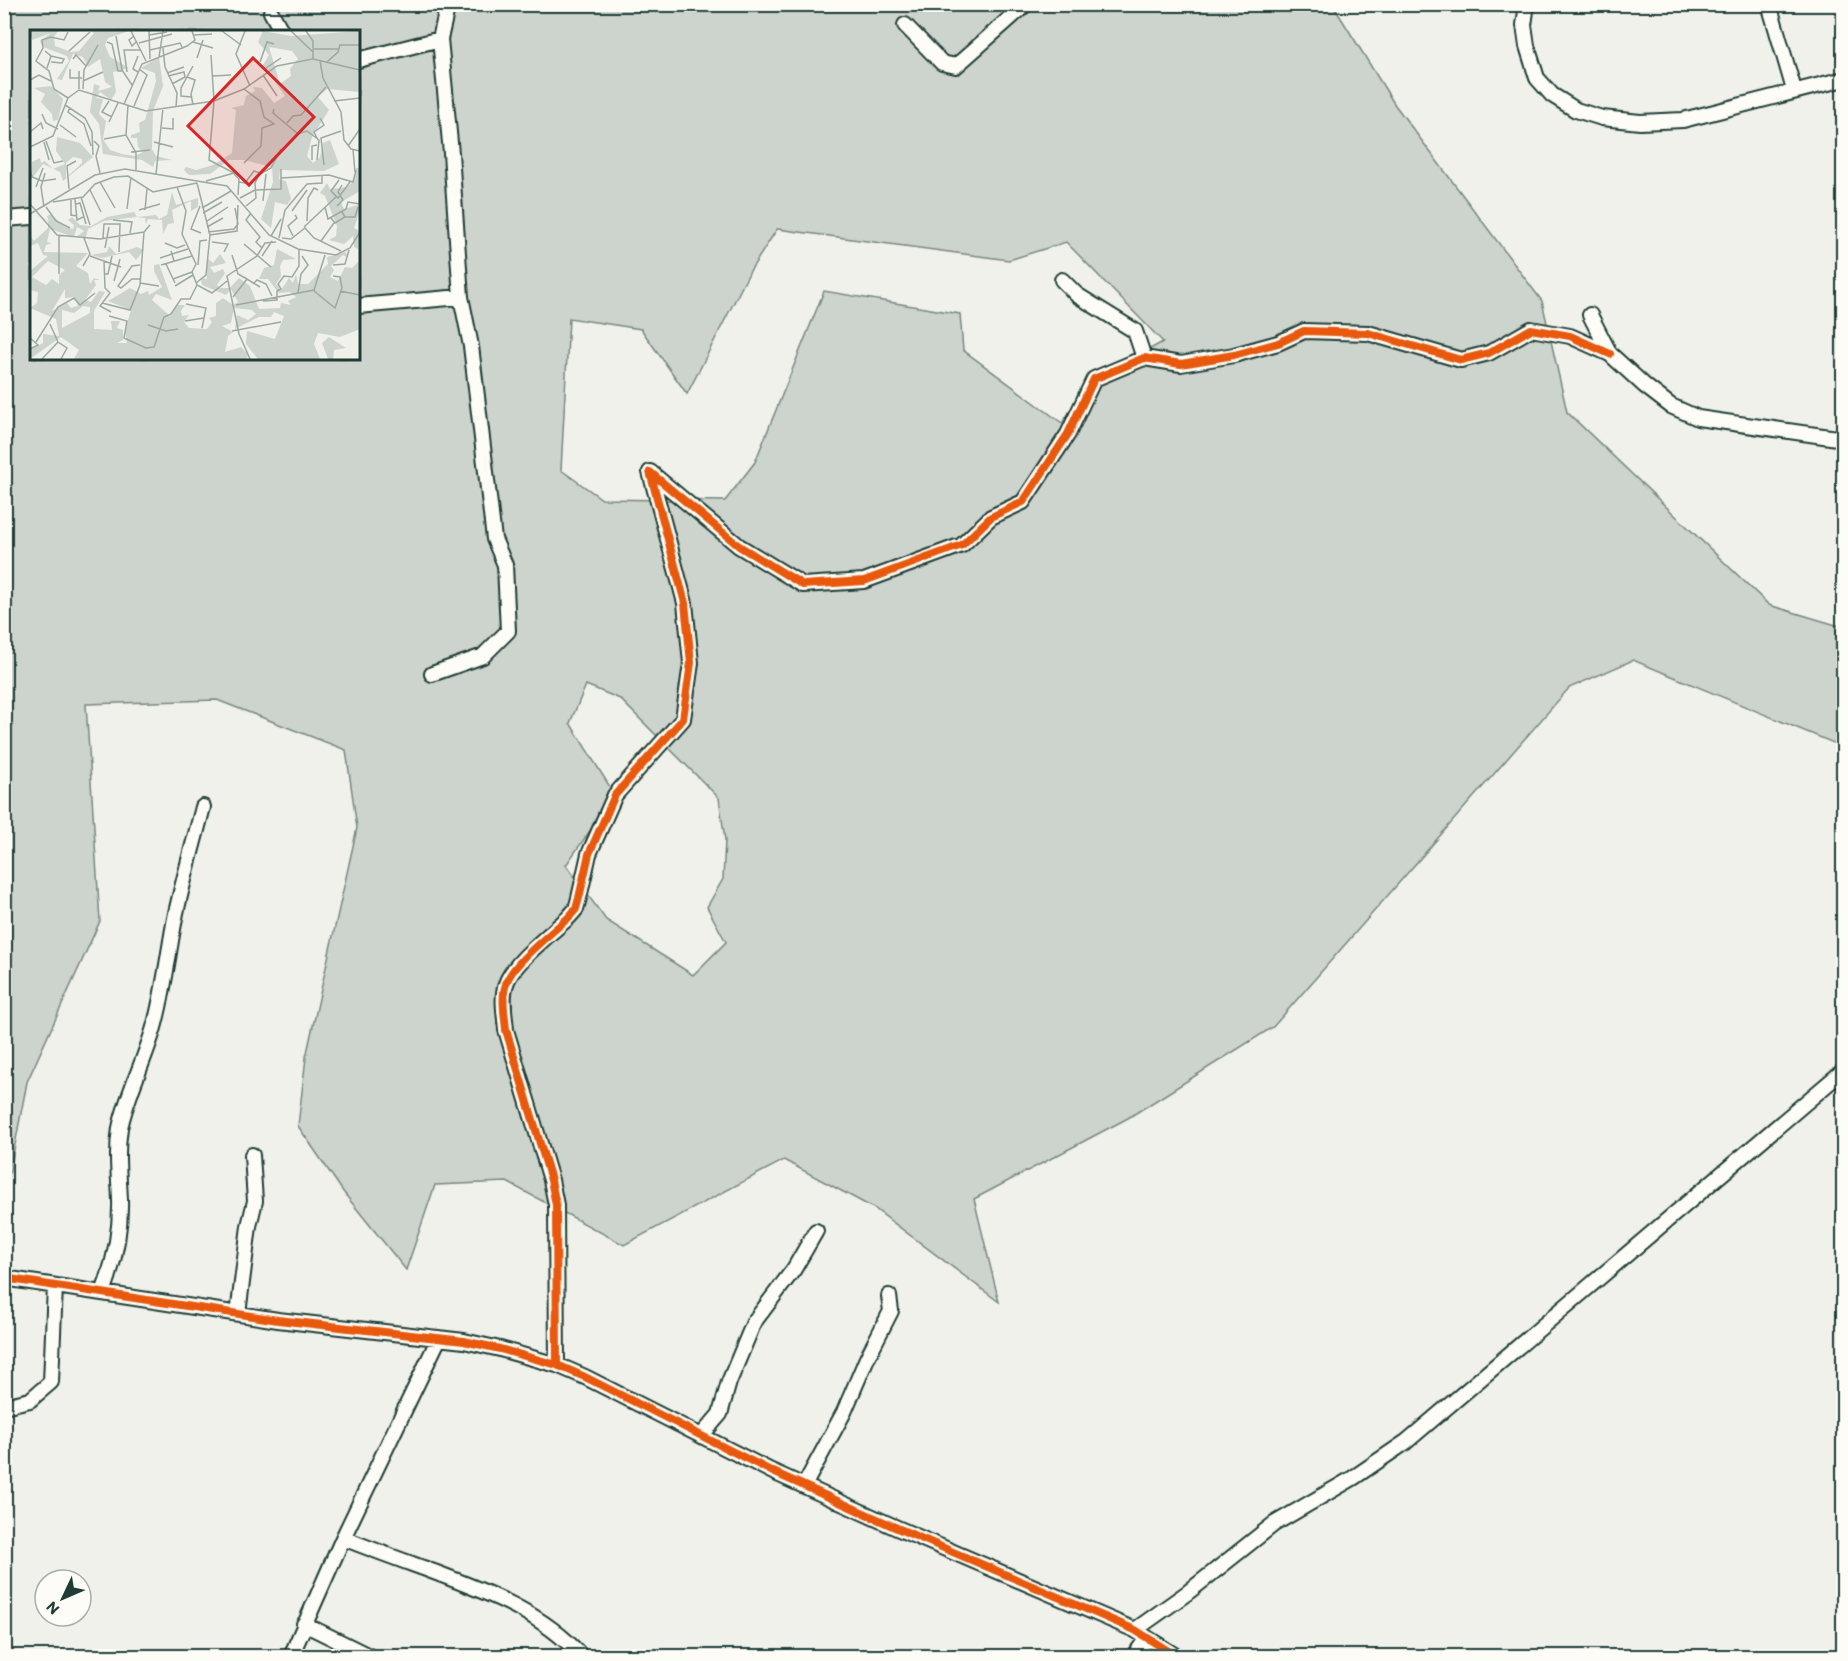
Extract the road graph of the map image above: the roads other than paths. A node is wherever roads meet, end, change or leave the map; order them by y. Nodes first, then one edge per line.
1 (448, 4) edge
2 (1026, 4) edge
3 (1527, 4) edge
4 (1769, 4) edge
5 (271, 12) dead end
6 (905, 25) dead end
7 (281, 30) edge
8 (440, 39) junction
9 (360, 59) edge
10 (1844, 79) edge
11 (1794, 90) junction
12 (30, 218) edge
13 (4, 219) edge
14 (1062, 280) dead end
15 (461, 297) junction
16 (360, 306) edge
17 (1590, 315) dead end
18 (1610, 354) junction
19 (1144, 358) junction
20 (1844, 439) edge
21 (432, 674) dead end
22 (203, 807) dead end
23 (1844, 1070) edge
24 (252, 1155) dead end
25 (816, 1230) dead end
26 (4, 1278) edge
27 (55, 1286) junction
28 (103, 1293) junction
29 (889, 1296) dead end
30 (238, 1314) junction
31 (439, 1338) junction
32 (557, 1365) junction
33 (4, 1406) edge
34 (702, 1436) junction
35 (804, 1486) junction
36 (343, 1538) junction
37 (304, 1624) junction
38 (1135, 1630) junction
39 (1147, 1638) junction
40 (291, 1656) edge
41 (369, 1656) edge
42 (581, 1656) edge
43 (1134, 1656) edge
44 (1176, 1656) edge

1 - 8 street
2 - 6 street
3 - 11 street
4 - 11 street
5 - 7 street
8 - 9 street
8 - 15 street
10 - 11 street
12 - 13 street
14 - 19 street
15 - 16 street
15 - 21 street
17 - 18 street
18 - 19 street
18 - 20 street
19 - 32 street
22 - 28 street
23 - 38 street
24 - 30 street
25 - 34 street
26 - 27 street
27 - 28 street
27 - 33 street
28 - 30 street
29 - 35 street
30 - 31 street
31 - 32 street
31 - 36 street
32 - 34 street
34 - 35 street
35 - 38 street
36 - 37 street
36 - 42 street
37 - 40 street
37 - 41 street
38 - 39 street
39 - 43 street
39 - 44 street

